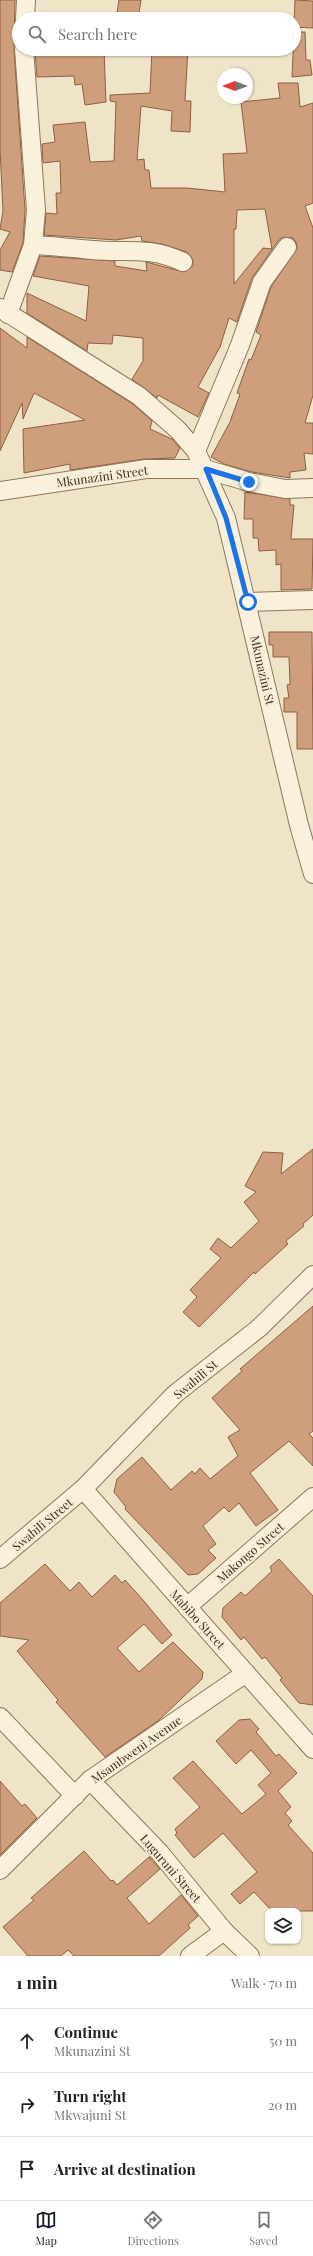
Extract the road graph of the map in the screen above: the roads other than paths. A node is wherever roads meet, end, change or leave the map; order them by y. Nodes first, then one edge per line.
1 (26, 0) edge
2 (25, 12) edge
3 (25, 56) edge
4 (33, 245) junction
5 (287, 247) dead end
6 (183, 262) dead end
7 (4, 311) edge
8 (196, 451) junction
9 (206, 469) junction
10 (313, 488) edge
11 (0, 491) edge
12 (313, 600) edge
13 (248, 602) junction
14 (313, 874) edge
15 (313, 1275) edge
16 (83, 1489) junction
17 (313, 1497) edge
18 (0, 1560) edge
19 (187, 1607) junction
20 (246, 1673) junction
21 (0, 1717) edge
22 (307, 1730) edge
23 (313, 1749) edge
24 (90, 1780) junction
25 (75, 1796) junction
26 (0, 1870) edge
27 (224, 1931) junction
28 (190, 1956) edge
29 (250, 1956) edge

1 - 2 street
3 - 4 street
4 - 6 street
4 - 7 street
5 - 8 street
7 - 8 street, Mkunazini St
8 - 9 street, Mkunazini St
9 - 10 street, Mkunazini Street
9 - 11 street, Mkunazini Street
9 - 13 street, Mkunazini St
12 - 13 street
13 - 14 street, Mkunazini St
15 - 16 street, Swahili St
16 - 18 street, Swahili Street
16 - 19 street, Mabibo Street
17 - 19 street, Makongo Street
19 - 20 street, Mabibo Street
20 - 22 street, Mabibo Street
20 - 24 street, Msambweni Avenue
21 - 25 street
22 - 23 street, Mabibo Street
24 - 25 street, Msambweni Avenue
24 - 27 street, Luguruni Street
25 - 26 street, Msambweni Avenue
27 - 28 street
27 - 29 street, Luguruni Street

